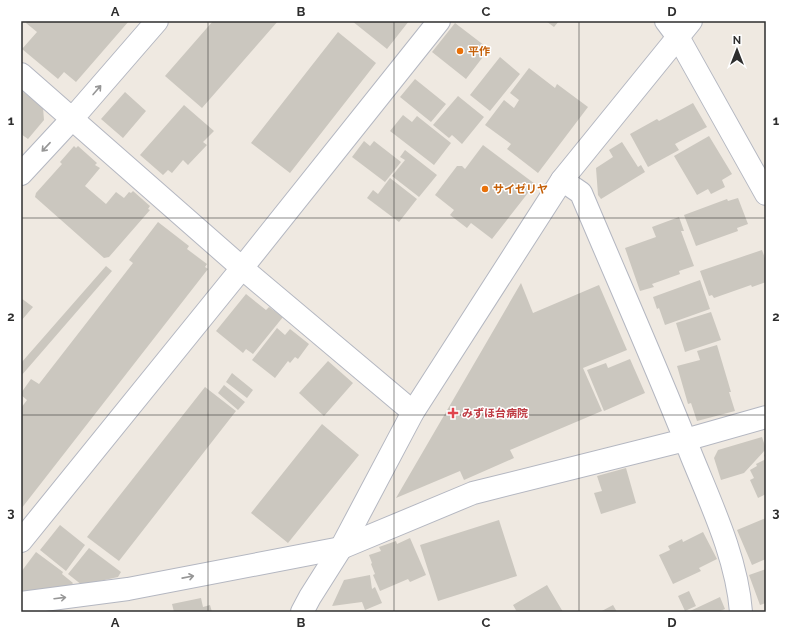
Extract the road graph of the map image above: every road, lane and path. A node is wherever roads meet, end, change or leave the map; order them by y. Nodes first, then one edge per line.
1 (157, 21) edge
2 (439, 21) edge
3 (678, 26) edge
4 (21, 74) edge
5 (72, 119) junction
6 (21, 174) edge
7 (562, 180) junction
8 (766, 194) edge
9 (242, 268) junction
10 (413, 412) junction
11 (766, 417) edge
12 (685, 440) junction
13 (21, 541) edge
14 (341, 548) junction
15 (21, 603) edge
16 (302, 612) edge
17 (741, 612) edge

5 -> 1 street
2 - 9 street
3 - 7 street
3 - 8 street
4 - 5 street
5 -> 6 street
5 - 9 street
7 - 10 street
7 - 12 street
9 - 10 street
9 - 13 street
10 - 14 street
11 - 12 street
12 - 14 street
12 - 17 street
15 -> 14 street
14 - 16 street

